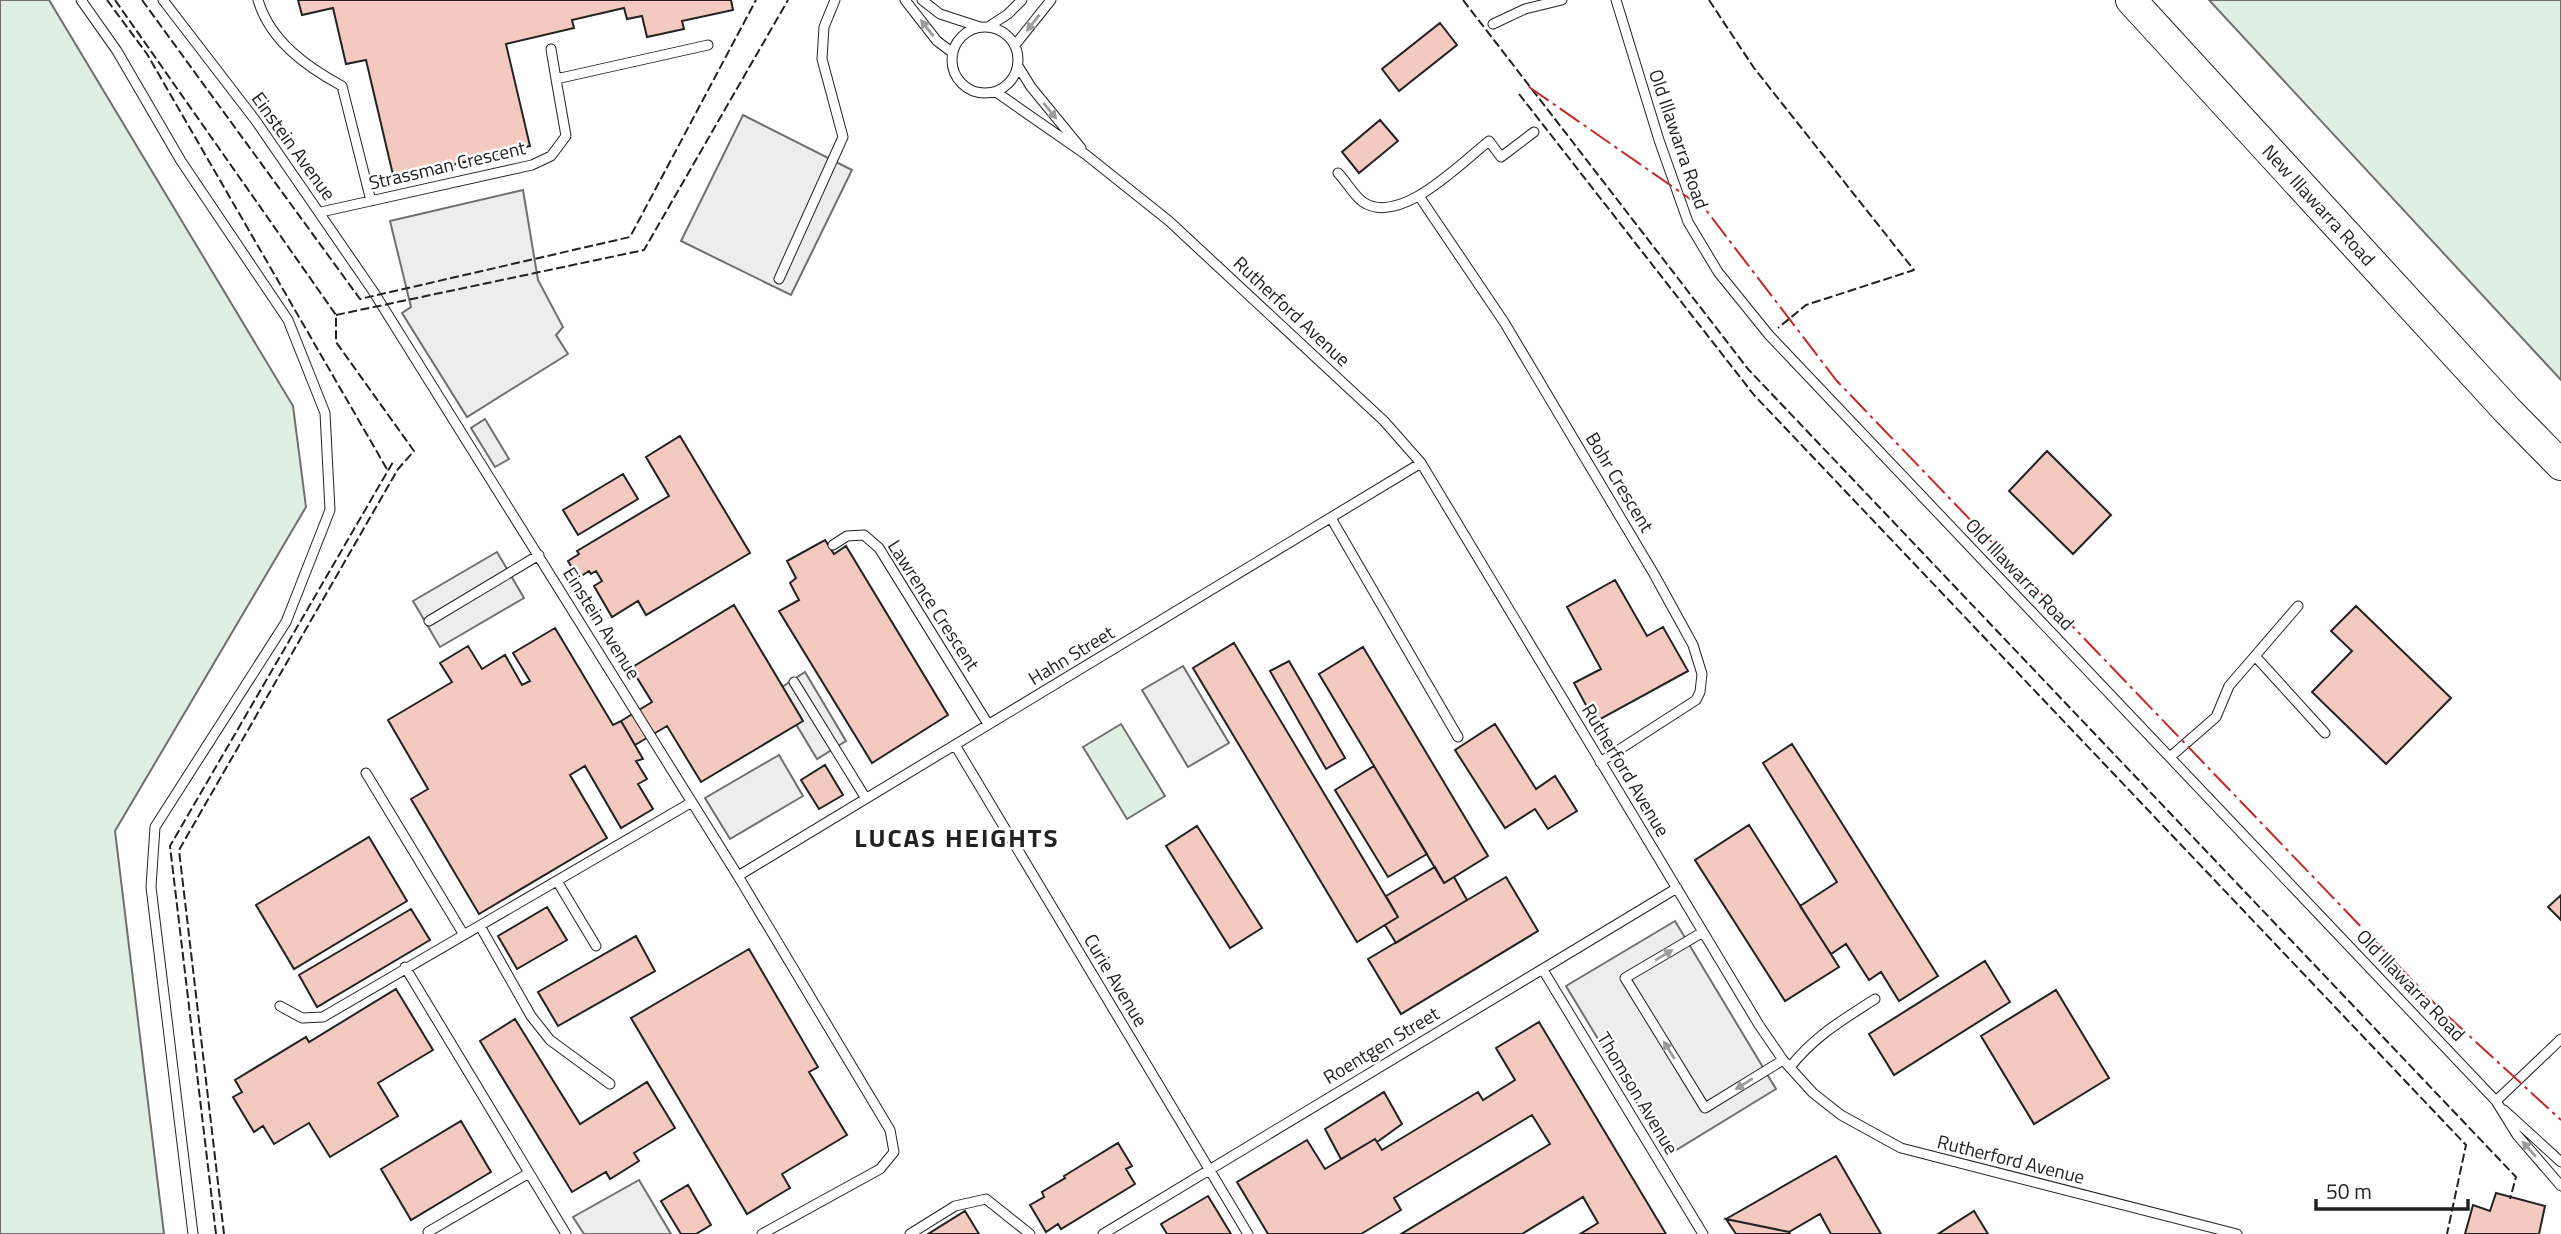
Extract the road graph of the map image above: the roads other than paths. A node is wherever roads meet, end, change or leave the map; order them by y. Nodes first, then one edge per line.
1 (81, 0) edge
2 (163, 0) edge
3 (258, 0) edge
4 (835, 0) edge
5 (905, 0) edge
6 (922, 0) edge
7 (1022, 0) edge
8 (1051, 0) edge
9 (1562, 0) edge
10 (1616, 0) edge
11 (2131, 0) edge
12 (1493, 24) dead end
13 (984, 27) junction
14 (708, 45) dead end
15 (1015, 46) junction
16 (551, 49) dead end
17 (953, 53) junction
18 (1018, 66) junction
19 (556, 79) junction
20 (996, 92) junction
21 (1534, 132) dead end
22 (1085, 154) junction
23 (1338, 173) dead end
24 (1419, 196) junction
25 (371, 201) junction
26 (321, 212) junction
27 (779, 279) dead end
28 (2507, 410) junction
29 (1421, 463) junction
30 (2561, 465) edge
31 (2561, 478) edge
32 (1331, 518) junction
33 (833, 545) dead end
34 (539, 555) junction
35 (2298, 606) dead end
36 (429, 621) dead end
37 (2255, 656) junction
38 (794, 682) dead end
39 (989, 724) junction
40 (2325, 733) dead end
41 (1458, 737) dead end
42 (955, 745) junction
43 (2170, 757) junction
44 (1601, 762) junction
45 (366, 773) dead end
46 (866, 797) junction
47 (692, 802) junction
48 (738, 876) junction
49 (557, 881) junction
50 (1677, 888) junction
51 (480, 926) junction
52 (1703, 932) junction
53 (464, 935) junction
54 (596, 946) dead end
55 (405, 967) junction
56 (1543, 970) junction
57 (1875, 999) dead end
58 (280, 1006) dead end
59 (2561, 1039) edge
60 (1783, 1059) junction
61 (1790, 1067) junction
62 (610, 1084) dead end
63 (2500, 1105) junction
64 (2561, 1163) edge
65 (1209, 1168) junction
66 (529, 1173) junction
67 (2561, 1186) edge
68 (428, 1233) edge
69 (193, 1234) edge
70 (566, 1234) edge
71 (762, 1234) edge
72 (910, 1234) edge
73 (1030, 1234) edge
74 (1103, 1234) edge
75 (1248, 1234) edge
76 (1703, 1234) edge
77 (2237, 1234) edge

1 - 69 lane
2 - 26 lane, Einstein Avenue
3 - 25 lane
4 - 27 lane
17 -> 5 lane
6 - 13 lane
7 - 13 lane
8 -> 15 lane
9 - 12 lane
10 - 43 lane, Old Illawarra Road
11 - 28 highway, New Illawarra Road
13 - 15 lane
13 - 17 lane
14 - 19 lane
15 - 18 lane
16 - 19 lane, Strassman Crescent
17 - 20 lane
18 - 20 lane
18 -> 22 lane, Rutherford Avenue
19 - 25 lane, Strassman Crescent
20 - 22 lane, Rutherford Avenue
21 - 24 lane
22 - 29 lane, Rutherford Avenue
23 - 24 lane
24 - 44 lane, Bohr Crescent
25 - 26 lane, Strassman Crescent
26 - 34 lane, Einstein Avenue
28 - 30 highway, New Illawarra Road
28 - 31 highway, New Illawarra Road
29 - 32 lane, Hahn Street
29 - 44 lane, Rutherford Avenue
32 - 39 lane, Hahn Street
32 - 41 lane
33 - 39 lane, Lawrence Crescent
34 - 36 lane
34 - 47 lane, Einstein Avenue
35 - 37 lane
37 - 40 lane
37 - 43 lane
38 - 46 lane
39 - 42 lane, Hahn Street
42 - 46 lane, Hahn Street
42 - 65 lane, Curie Avenue
43 - 63 lane, Old Illawarra Road
44 - 50 lane, Rutherford Avenue
45 - 53 lane
46 - 48 lane, Hahn Street
47 - 48 lane, Einstein Avenue
47 - 49 lane
48 - 71 lane, Einstein Avenue
49 - 51 lane
49 - 54 lane
50 - 52 lane, Rutherford Avenue
50 - 56 lane, Roentgen Street
51 - 53 lane
51 - 62 lane
52 - 60 lane, Rutherford Avenue
60 -> 52 lane
53 - 55 lane
55 - 58 lane
55 - 66 lane
56 - 65 lane, Roentgen Street
56 - 76 lane, Thomson Avenue
57 - 61 lane
59 - 63 lane
60 - 61 lane, Rutherford Avenue
61 - 77 lane, Rutherford Avenue
63 - 64 lane, Old Illawarra Road
67 -> 63 lane, Old Illawarra Road
65 - 74 lane, Roentgen Street
65 - 75 lane, Curie Avenue
66 - 68 lane
66 - 70 lane
72 - 73 lane

